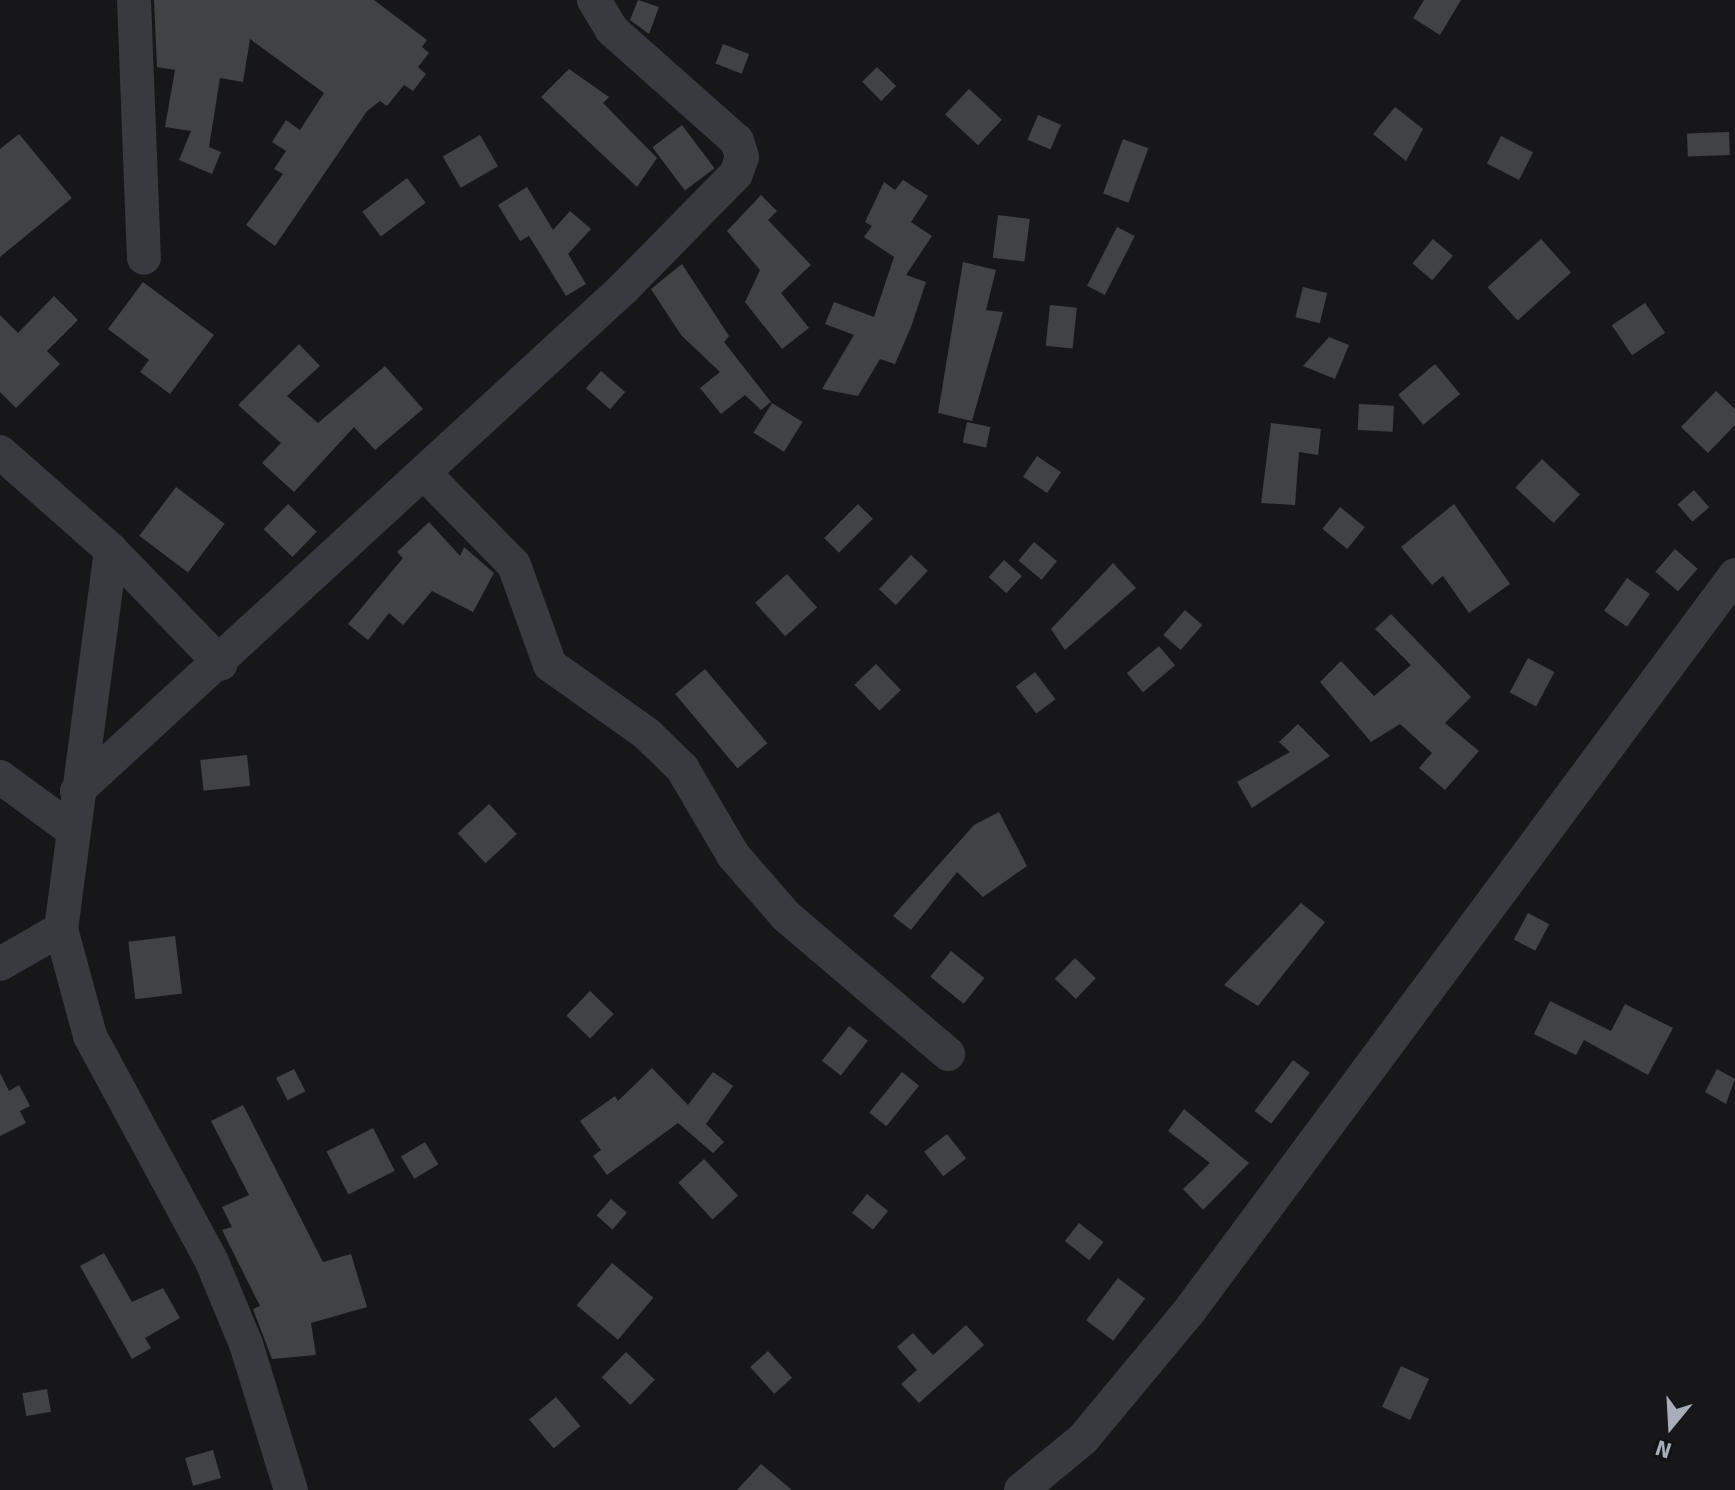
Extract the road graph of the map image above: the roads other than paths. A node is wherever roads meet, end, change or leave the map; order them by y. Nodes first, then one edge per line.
1 (134, 0) edge
2 (594, 0) edge
3 (144, 258) dead end
4 (0, 452) edge
5 (425, 474) junction
6 (111, 550) junction
7 (1735, 575) edge
8 (221, 664) junction
9 (0, 777) edge
10 (77, 791) junction
11 (71, 829) junction
12 (61, 929) junction
13 (0, 964) edge
14 (948, 1054) dead end
15 (291, 1490) edge
16 (1021, 1490) edge

1 - 3 street
2 - 5 street
4 - 6 street
5 - 8 street
5 - 14 street
6 - 8 street
6 - 10 street
7 - 16 street
8 - 10 street
9 - 11 street
10 - 11 street
11 - 12 street
12 - 13 street
12 - 15 street

